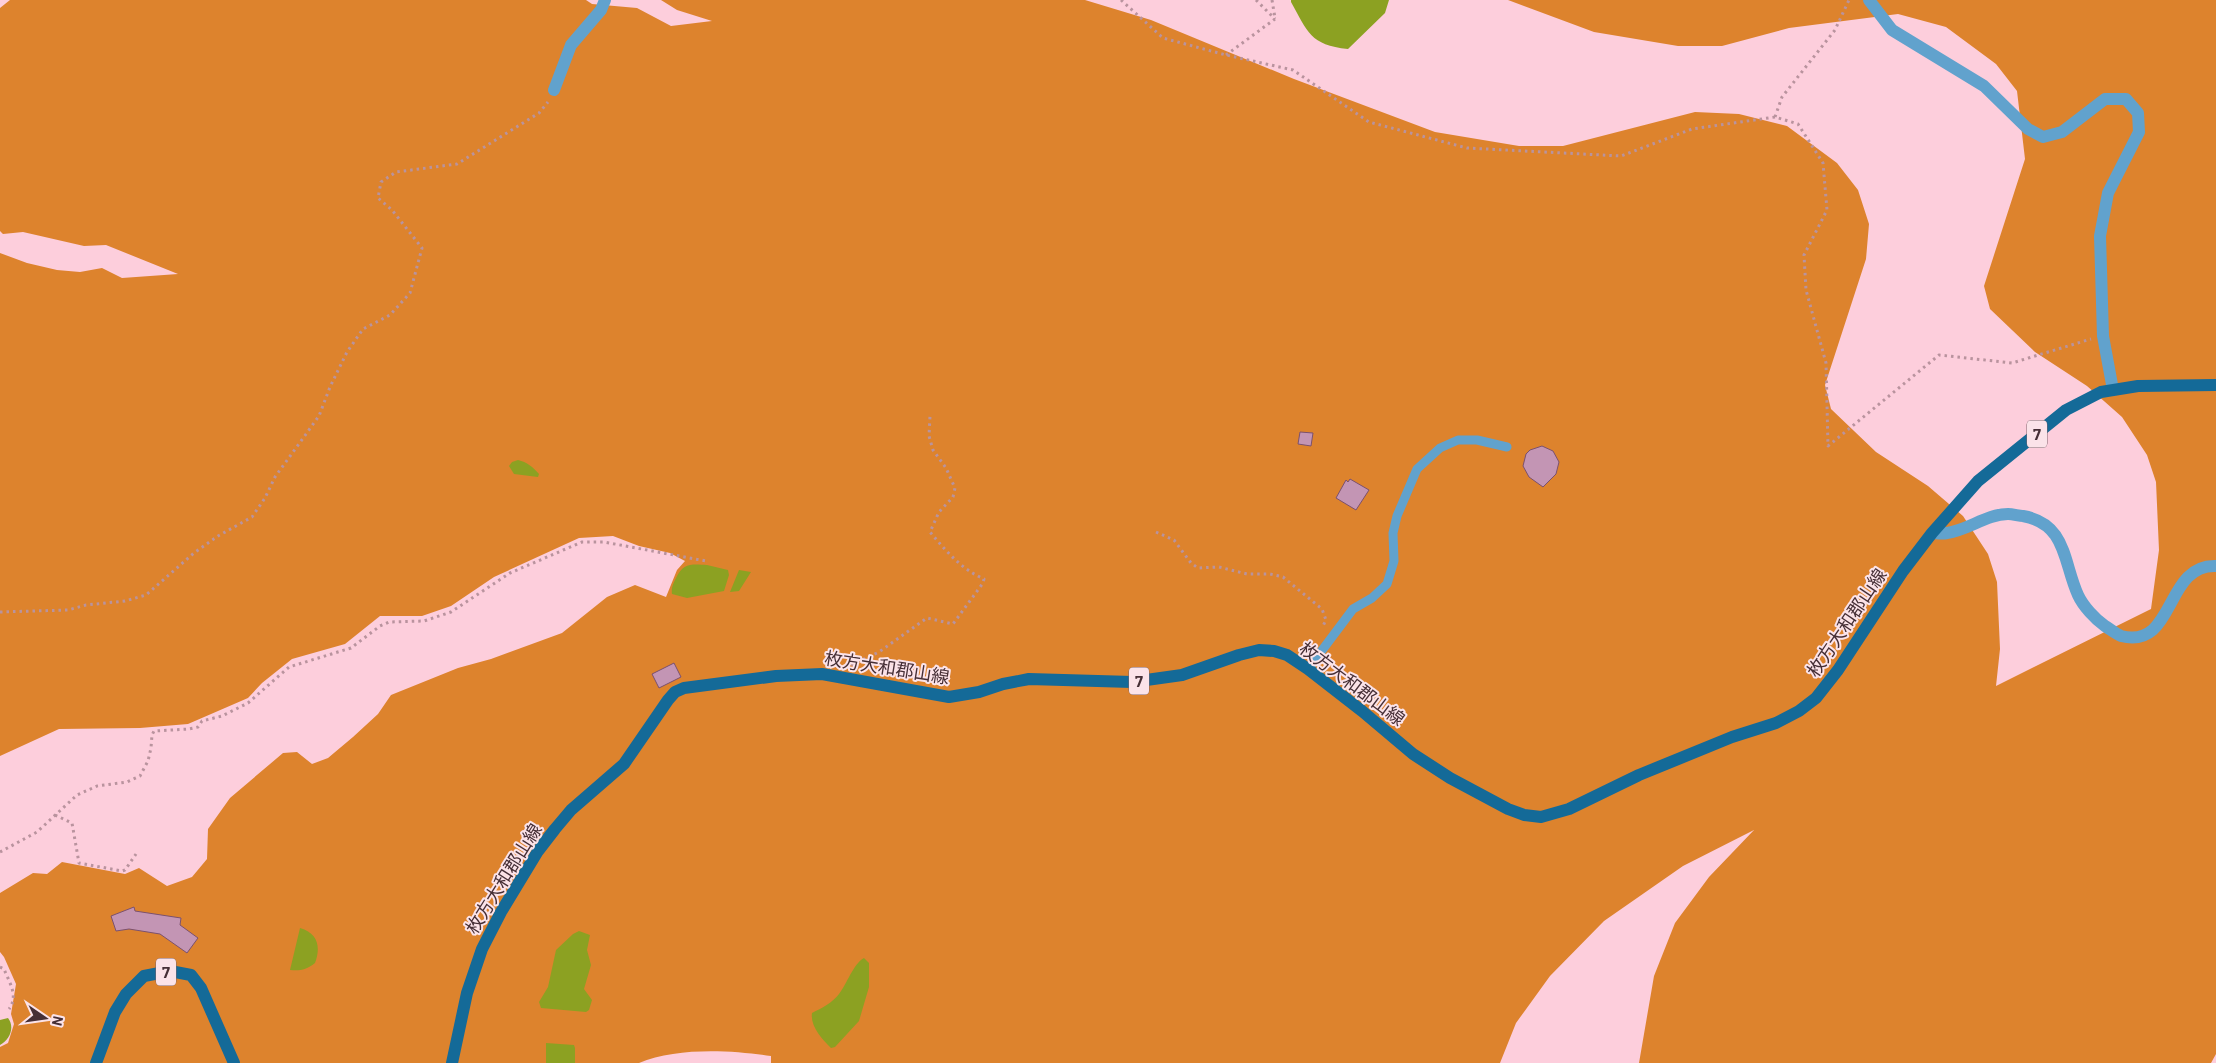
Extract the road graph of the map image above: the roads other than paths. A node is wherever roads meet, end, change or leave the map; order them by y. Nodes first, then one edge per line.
1 (605, 0) edge
2 (1869, 0) edge
3 (554, 90) road end
4 (2216, 385) edge
5 (2114, 390) junction
6 (1507, 447) dead end
7 (1932, 533) junction
8 (2216, 566) edge
9 (1308, 669) junction
10 (96, 1063) edge
11 (234, 1063) edge
12 (452, 1063) edge

1 - 3 street
2 - 5 street
4 - 5 main road, 枚方大和郡山線 / 7
5 - 7 main road, 枚方大和郡山線 / 7
6 - 9 lane
7 - 8 street
7 - 9 main road, 枚方大和郡山線 / 7
9 - 12 main road, 枚方大和郡山線 / 7
10 - 11 main road, 7

